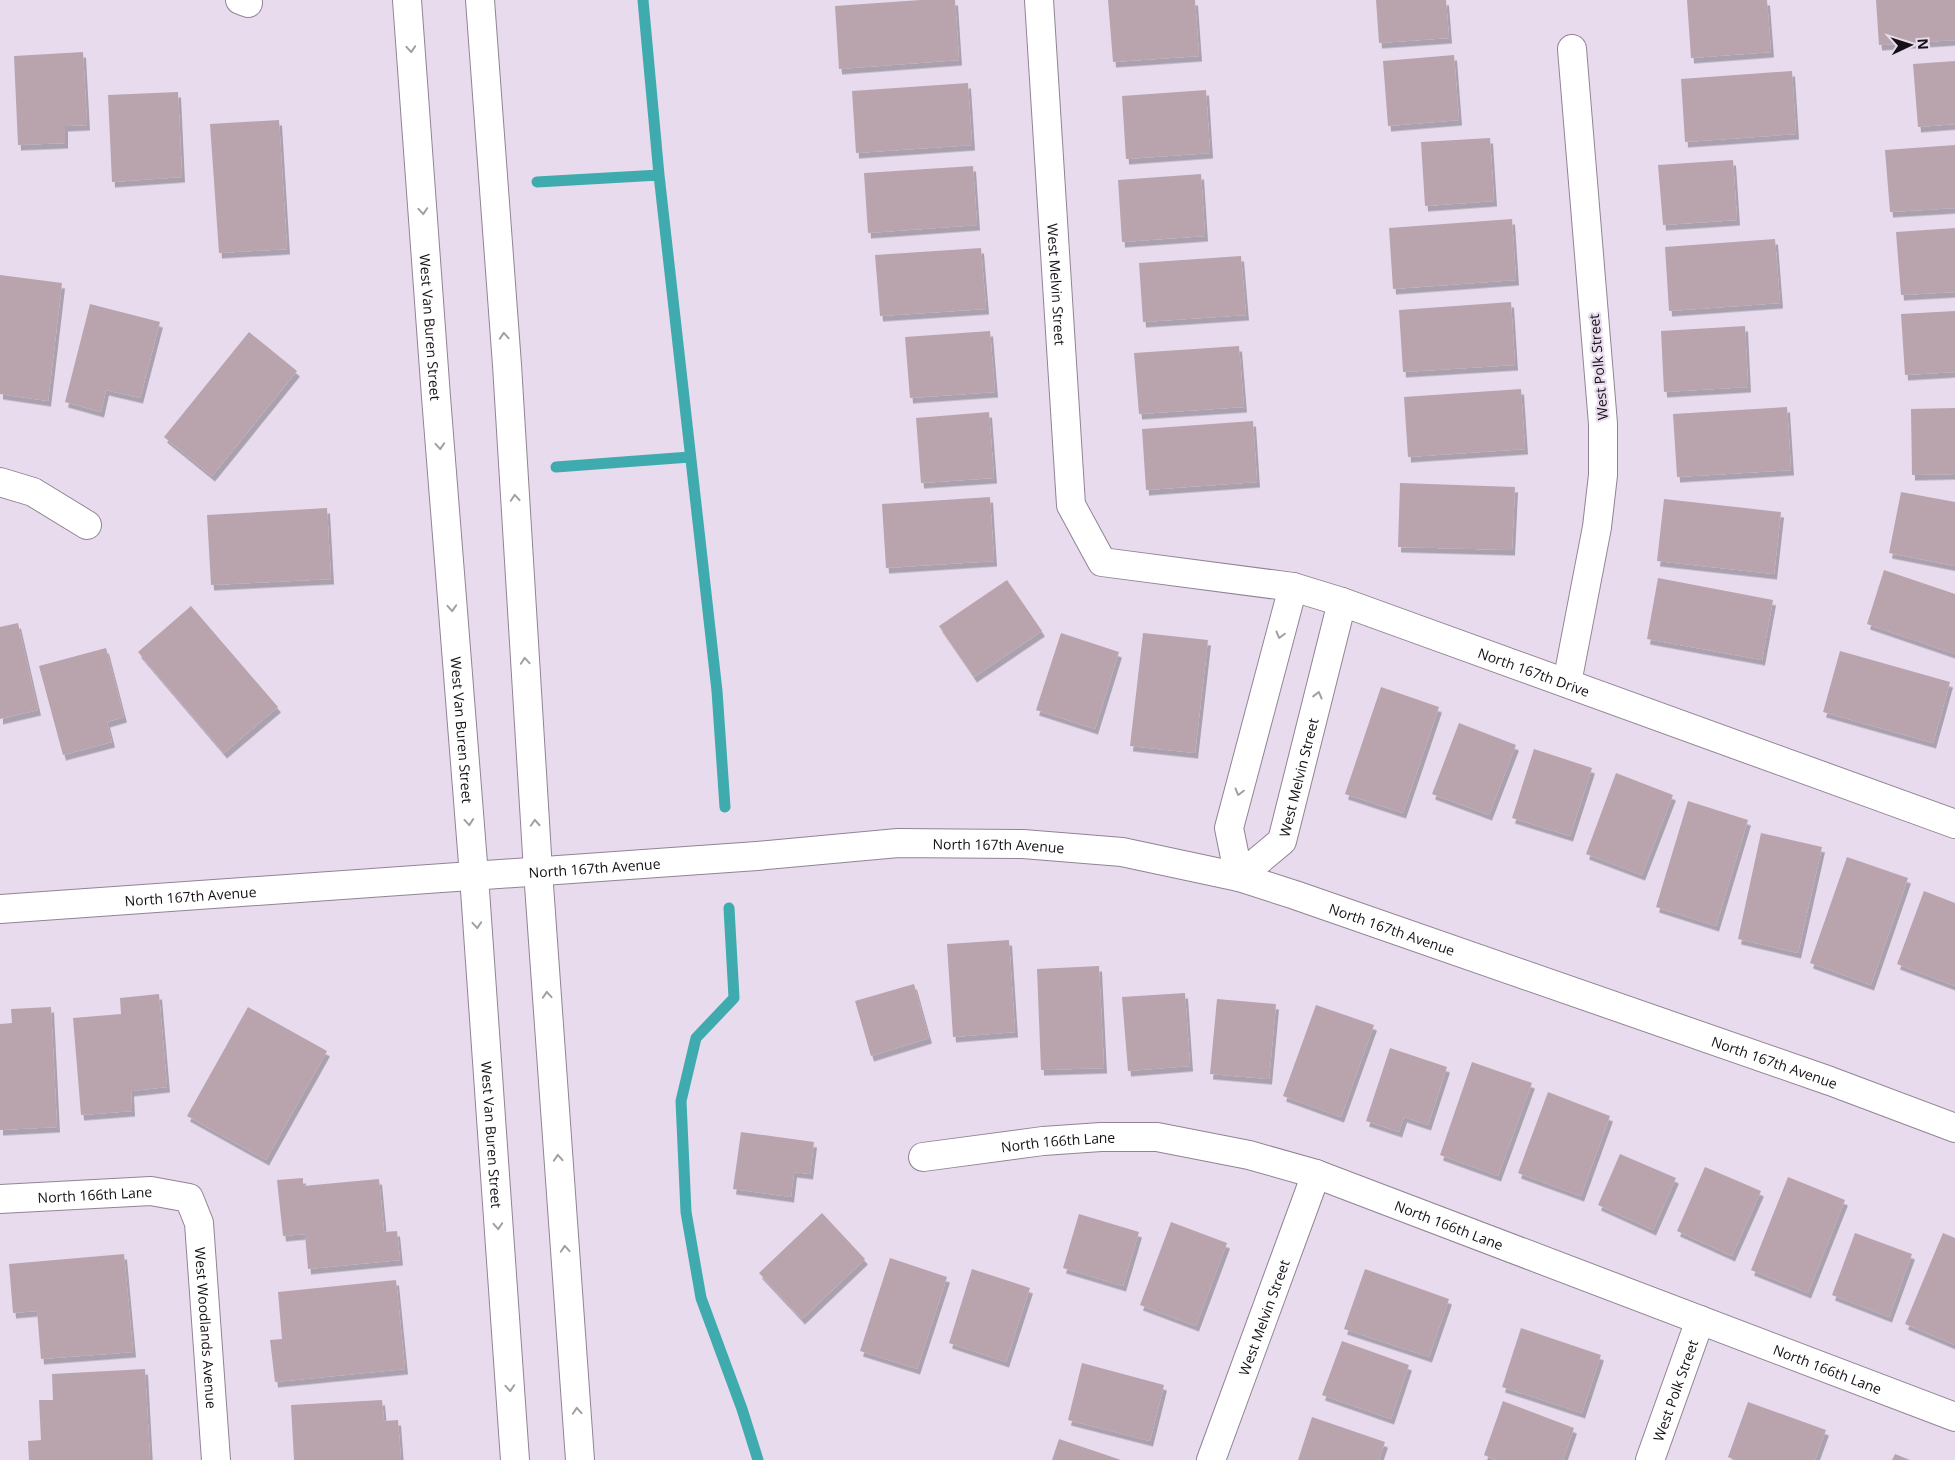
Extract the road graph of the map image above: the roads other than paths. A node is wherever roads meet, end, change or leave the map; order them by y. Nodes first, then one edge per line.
1 (407, 0) edge
2 (480, 0) edge
3 (1039, 0) edge
4 (1572, 48) dead end
5 (0, 482) edge
6 (87, 525) dead end
7 (1102, 562) joint
8 (1293, 587) junction
9 (1342, 602) junction
10 (1567, 683) junction
11 (1955, 824) edge
12 (538, 872) junction
13 (474, 876) junction
14 (1240, 877) junction
15 (0, 909) edge
16 (1955, 1128) edge
17 (923, 1157) dead end
18 (1316, 1174) junction
19 (189, 1198) joint
20 (0, 1199) edge
21 (1700, 1320) junction
22 (1955, 1417) edge
23 (216, 1460) edge
24 (515, 1460) edge
25 (580, 1460) edge
26 (1211, 1460) edge
27 (1650, 1460) edge

1 -> 13 street, West Van Buren Street
12 -> 2 street
3 - 7 street, West Melvin Street
4 - 10 street, West Polk Street
5 - 6 street
7 - 8 street, North 167th Drive
8 - 9 street, North 167th Drive
8 -> 14 street
9 - 10 street, North 167th Drive
14 -> 9 street, West Melvin Street
10 - 11 street, North 167th Drive
12 - 13 street, North 167th Avenue
12 - 14 street, North 167th Avenue
25 -> 12 street
13 - 15 street, North 167th Avenue
13 -> 24 street, West Van Buren Street
14 - 16 street, North 167th Avenue
17 - 18 street, North 166th Lane
18 - 21 street, North 166th Lane
18 - 26 street, West Melvin Street
19 - 20 street, North 166th Lane
19 - 23 street, West Woodlands Avenue
21 - 22 street, North 166th Lane
21 - 27 street, West Polk Street

